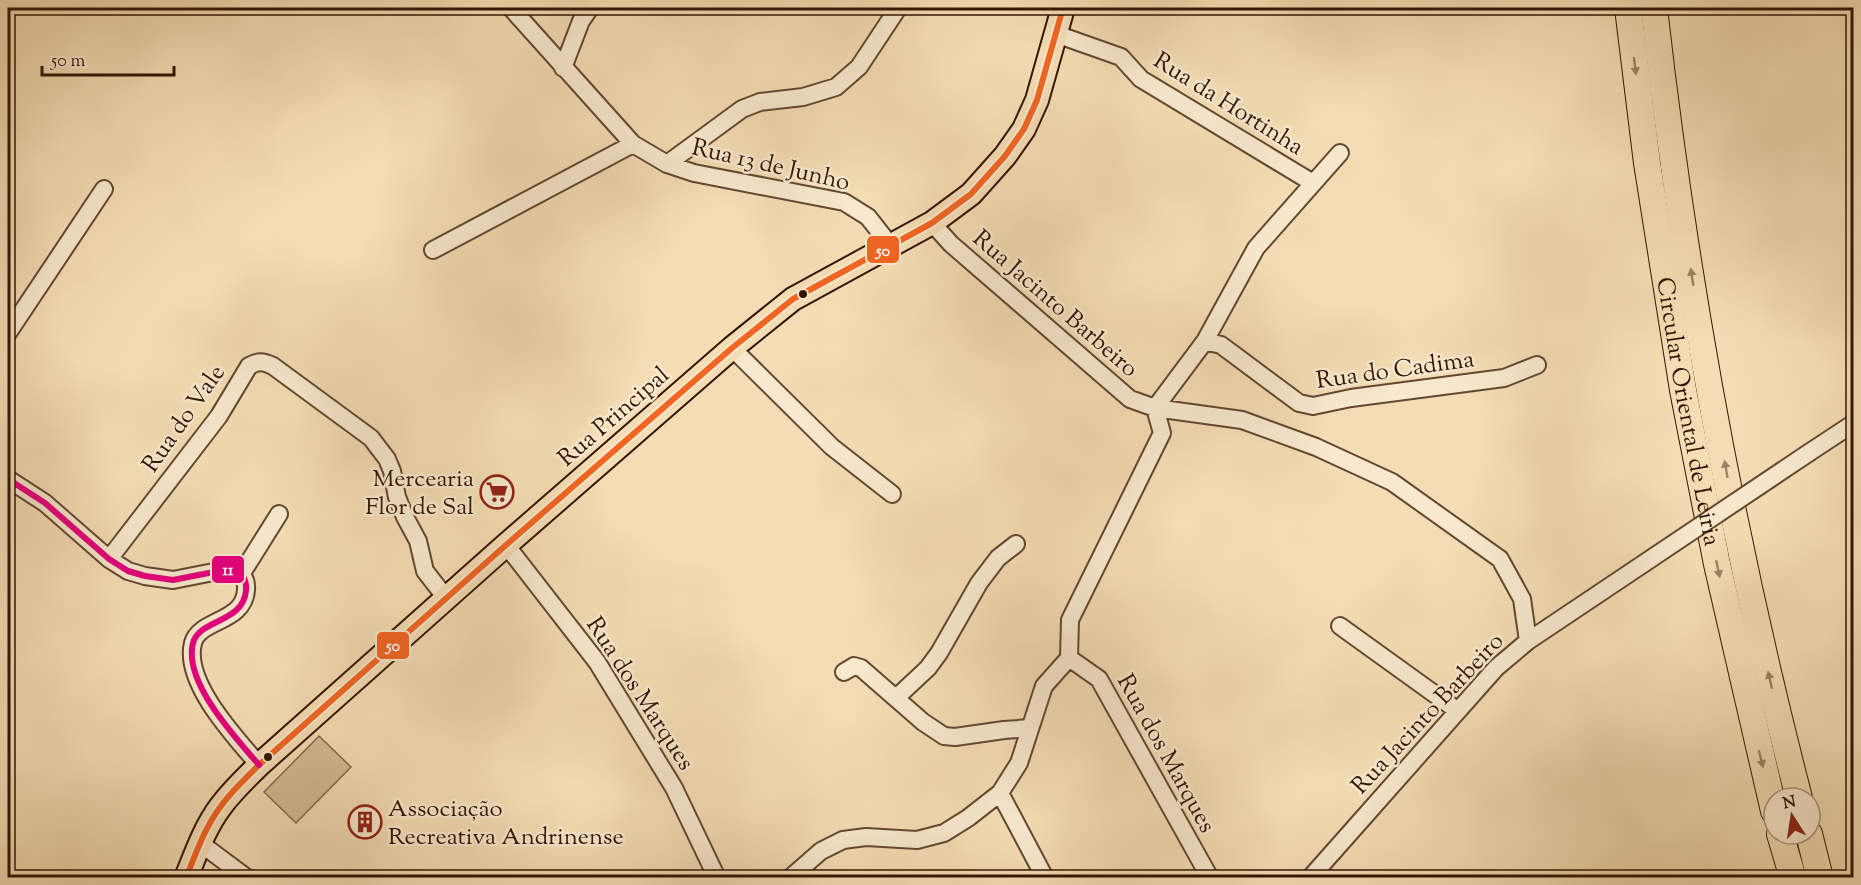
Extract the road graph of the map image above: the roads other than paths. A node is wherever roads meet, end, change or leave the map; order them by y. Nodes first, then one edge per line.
1 (511, 8) edge
2 (590, 8) edge
3 (898, 8) edge
4 (1063, 8) edge
5 (1628, 8) edge
6 (1654, 8) edge
7 (1056, 34) junction
8 (564, 68) junction
9 (633, 144) junction
10 (1340, 153) dead end
11 (667, 164) junction
12 (1313, 183) junction
13 (104, 189) dead end
14 (932, 223) junction
15 (890, 245) junction
16 (433, 250) dead end
17 (8, 333) edge
18 (1205, 341) junction
19 (732, 348) junction
20 (1537, 365) dead end
21 (1155, 408) junction
22 (1854, 423) edge
23 (8, 479) edge
24 (892, 494) dead end
25 (279, 513) dead end
26 (506, 544) junction
27 (1016, 544) dead end
28 (109, 559) junction
29 (242, 573) junction
30 (446, 598) junction
31 (1340, 626) dead end
32 (1528, 641) junction
33 (1069, 658) junction
34 (844, 672) dead end
35 (897, 698) junction
36 (1458, 711) junction
37 (1030, 728) junction
38 (259, 765) junction
39 (1768, 786) edge
40 (1796, 786) edge
41 (1000, 793) junction
42 (200, 843) junction
43 (1783, 846) edge
44 (1812, 846) edge
45 (186, 878) edge
46 (247, 878) edge
47 (717, 878) edge
48 (790, 878) edge
49 (1045, 878) edge
50 (1210, 878) edge
51 (1310, 878) edge
52 (1792, 878) edge
53 (1820, 878) edge

1 - 8 street, Rua 13 de Junho
2 - 8 street
3 - 11 street
4 - 7 main road, Rua Principal
5 -> 39 highway, Circular Oriental de Leiria
40 -> 6 highway, Circular Oriental de Leiria
7 - 12 street, Rua da Hortinha
7 - 14 main road, Rua Principal
8 - 9 street, Rua 13 de Junho
9 - 11 street, Rua 13 de Junho
9 - 16 street
10 - 12 street
11 - 15 street, Rua 13 de Junho
12 - 18 street
13 - 17 street
14 - 15 main road, Rua Principal
14 - 21 street, Rua Jacinto Barbeiro
15 - 19 main road, Rua Principal
18 - 20 street, Rua do Cadima
18 - 21 street
19 - 24 street
19 - 26 main road, Rua Principal
21 - 32 street, Rua Jacinto Barbeiro
21 - 33 street
22 - 32 street, bridge
23 - 28 street
25 - 29 street
26 - 30 main road, Rua Principal
26 - 47 street, Rua dos Marques
27 - 35 street
28 - 29 street
28 - 30 street, Rua do Vale
29 - 38 street
30 - 38 main road, Rua Principal
31 - 36 street
32 - 36 street, Rua Jacinto Barbeiro
33 - 37 street
33 - 50 street, Rua dos Marques
34 - 35 street
35 - 37 street
36 - 51 street, Rua Jacinto Barbeiro
37 - 41 street
38 - 42 main road, Rua Principal
41 - 48 street
41 - 49 street
42 - 45 main road, Rua Principal
42 - 46 street
43 - 52 highway
44 - 53 highway

